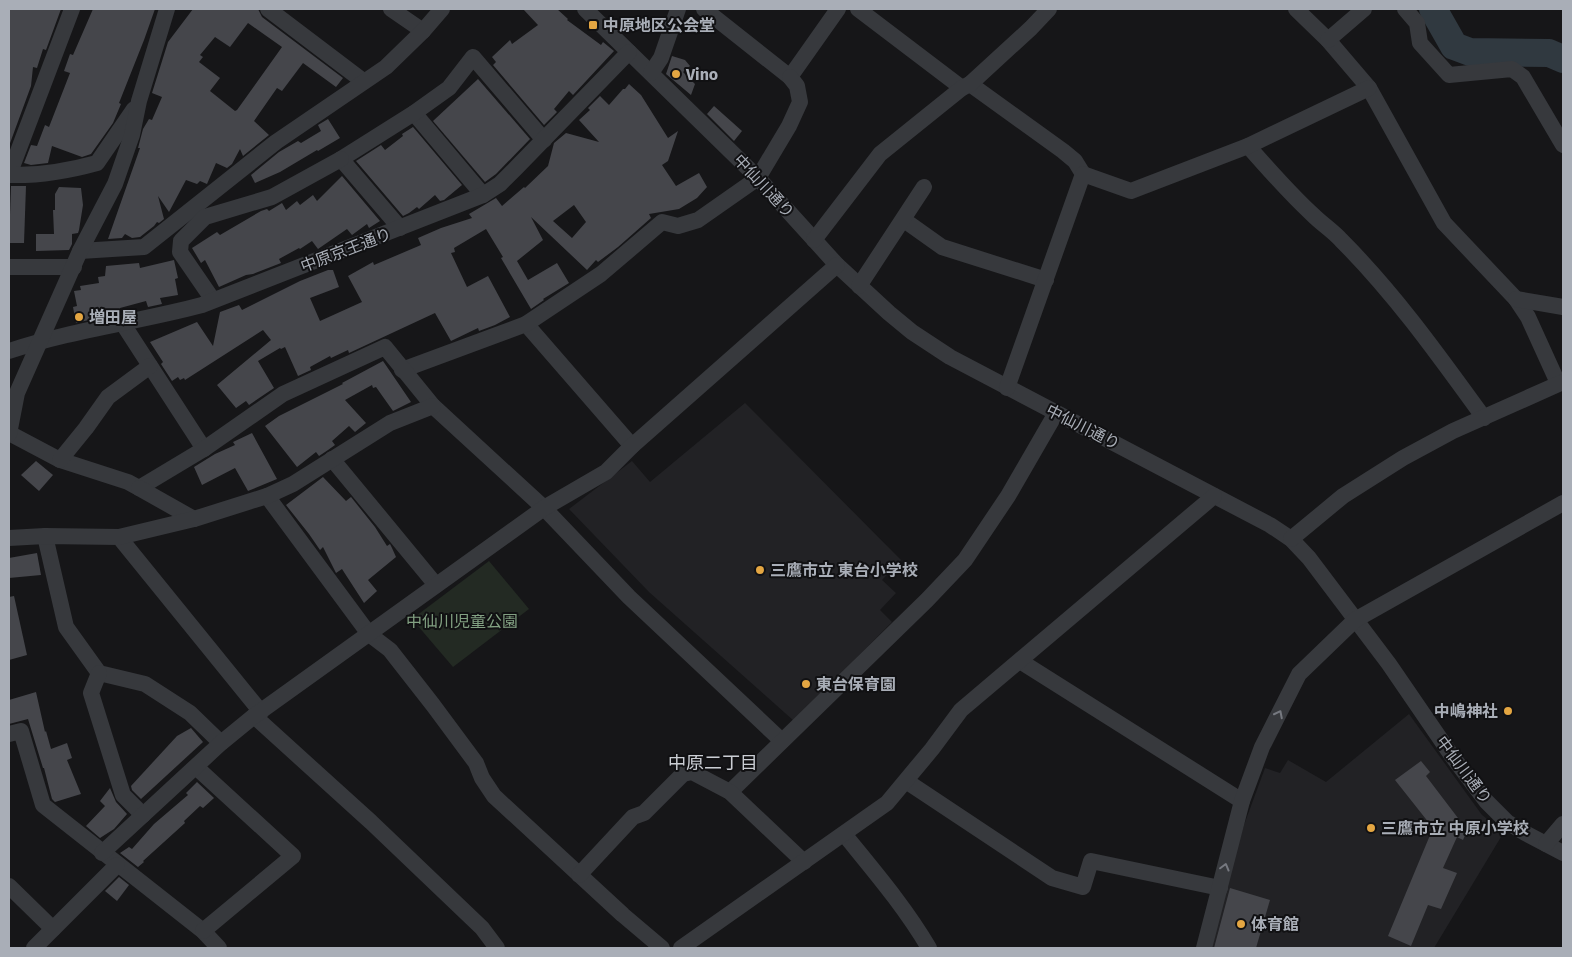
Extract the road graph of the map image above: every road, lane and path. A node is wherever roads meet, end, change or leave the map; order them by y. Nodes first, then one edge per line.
1 (72, 9) edge
2 (167, 9) edge
3 (268, 9) edge
4 (391, 9) edge
5 (442, 9) edge
6 (585, 9) edge
7 (678, 9) edge
8 (704, 9) edge
9 (838, 9) edge
10 (858, 9) edge
11 (1049, 9) edge
12 (1296, 9) edge
13 (1364, 9) edge
14 (1405, 9) edge
15 (423, 31) junction
16 (1328, 40) junction
17 (629, 52) junction
18 (651, 72) junction
19 (790, 77) junction
20 (363, 81) junction
21 (966, 86) junction
22 (1369, 88) junction
23 (139, 101) junction
24 (414, 113) junction
25 (544, 140) junction
26 (1563, 145) edge
27 (1248, 146) junction
28 (341, 159) junction
29 (1083, 174) junction
30 (9, 175) edge
31 (758, 178) junction
32 (924, 187) dead end
33 (483, 195) junction
34 (904, 220) junction
35 (400, 228) junction
36 (814, 240) junction
37 (80, 251) junction
38 (837, 265) junction
39 (9, 267) edge
40 (74, 267) junction
41 (1046, 280) junction
42 (859, 286) junction
43 (1516, 299) junction
44 (213, 300) junction
45 (1563, 307) edge
46 (123, 324) junction
47 (526, 324) junction
48 (40, 341) junction
49 (9, 351) edge
50 (150, 366) junction
51 (402, 370) junction
52 (1561, 383) edge
53 (1007, 388) junction
54 (433, 406) junction
55 (1056, 413) junction
56 (1484, 418) junction
57 (9, 434) edge
58 (632, 446) junction
59 (204, 449) junction
60 (332, 459) junction
61 (60, 460) junction
62 (139, 488) junction
63 (267, 496) junction
64 (1214, 496) junction
65 (1563, 503) edge
66 (544, 508) junction
67 (194, 519) junction
68 (45, 536) junction
69 (119, 537) junction
70 (9, 538) edge
71 (1290, 539) junction
72 (436, 585) junction
73 (1356, 620) junction
74 (369, 634) junction
75 (1020, 660) junction
76 (98, 673) junction
77 (257, 714) junction
78 (9, 734) edge
79 (782, 741) junction
80 (222, 743) junction
81 (196, 767) junction
82 (906, 781) junction
83 (730, 792) junction
84 (1242, 800) junction
85 (143, 815) junction
86 (1563, 824) edge
87 (844, 834) junction
88 (1546, 844) junction
89 (1563, 852) edge
90 (102, 853) junction
91 (804, 862) junction
92 (117, 865) junction
93 (579, 875) junction
94 (9, 886) edge
95 (1220, 888) junction
96 (53, 930) junction
97 (202, 931) junction
98 (34, 948) edge
99 (219, 948) edge
100 (496, 948) edge
101 (662, 948) edge
102 (681, 948) edge
103 (929, 948) edge
104 (1204, 948) edge

1 - 30 street
2 - 23 street
3 - 20 street
4 - 15 street
5 - 15 street
6 - 17 street, 中仙川通り
7 - 18 street
8 - 19 street
9 - 19 street
10 - 21 street
11 - 21 street
12 - 16 street
13 - 16 street
14 - 26 street
15 - 20 street
16 - 22 street
17 - 18 street, 中仙川通り
17 - 25 street, 中原京王通り
18 - 31 street, 中仙川通り
19 - 31 street
20 - 37 street
21 - 29 street
21 - 36 street
22 - 27 street
22 - 43 street
23 - 30 street
23 - 37 street
24 - 25 street
24 - 28 street
24 - 33 street
25 - 33 street, 中原京王通り
27 - 29 street
27 - 56 street
28 - 35 street
28 - 44 street
29 - 41 street
31 - 36 street, 中仙川通り
31 - 47 street
32 - 34 street
33 - 35 street, 中原京王通り
34 - 41 street
34 - 42 street
35 - 44 street, 中原京王通り
36 - 38 street, 中仙川通り
37 - 40 street
38 - 42 street, 中仙川通り
38 - 58 street
39 - 40 street
40 - 48 street
41 - 53 street
42 - 53 street, 中仙川通り
43 - 45 street
43 - 52 street
44 - 46 street, 中原京王通り
46 - 48 street, 中原京王通り
46 - 50 street
47 - 51 street
47 - 58 street
48 - 49 street, 中原京王通り
48 - 57 street
50 - 59 street
50 - 61 street
51 - 54 street
51 - 59 street
52 - 56 street
53 - 55 street, 中仙川通り
54 - 60 street
54 - 66 street
55 - 64 street, 中仙川通り
55 - 79 street
56 - 71 street
57 - 61 street
58 - 66 street
59 - 62 street
60 - 63 street
60 - 72 street
61 - 62 street
62 - 67 street
63 - 67 street
63 - 74 street
64 - 71 street, 中仙川通り
64 - 75 street
65 - 73 street
66 - 72 street
66 - 79 street
67 - 69 street
68 - 69 street
68 - 70 street
68 - 76 street
69 - 77 street
71 - 73 street, 中仙川通り
72 - 74 street
84 -> 73 street
73 - 88 street, 中仙川通り
74 - 77 street
74 - 93 street
75 - 82 street
75 - 84 street
76 - 80 street
76 - 85 street
77 - 80 street
77 - 100 street
78 - 90 street
79 - 83 street
80 - 81 street
81 - 85 street
81 - 97 street
82 - 87 street
82 - 95 street
83 - 91 street
83 - 93 street
95 -> 84 street
85 - 90 street
86 - 88 street
87 - 91 street
87 - 103 street
88 - 89 street, 中仙川通り
90 - 92 street
91 - 102 street
92 - 96 street
92 - 97 street
93 - 101 street
94 - 96 street
95 - 104 street
96 - 98 street
97 - 99 street

